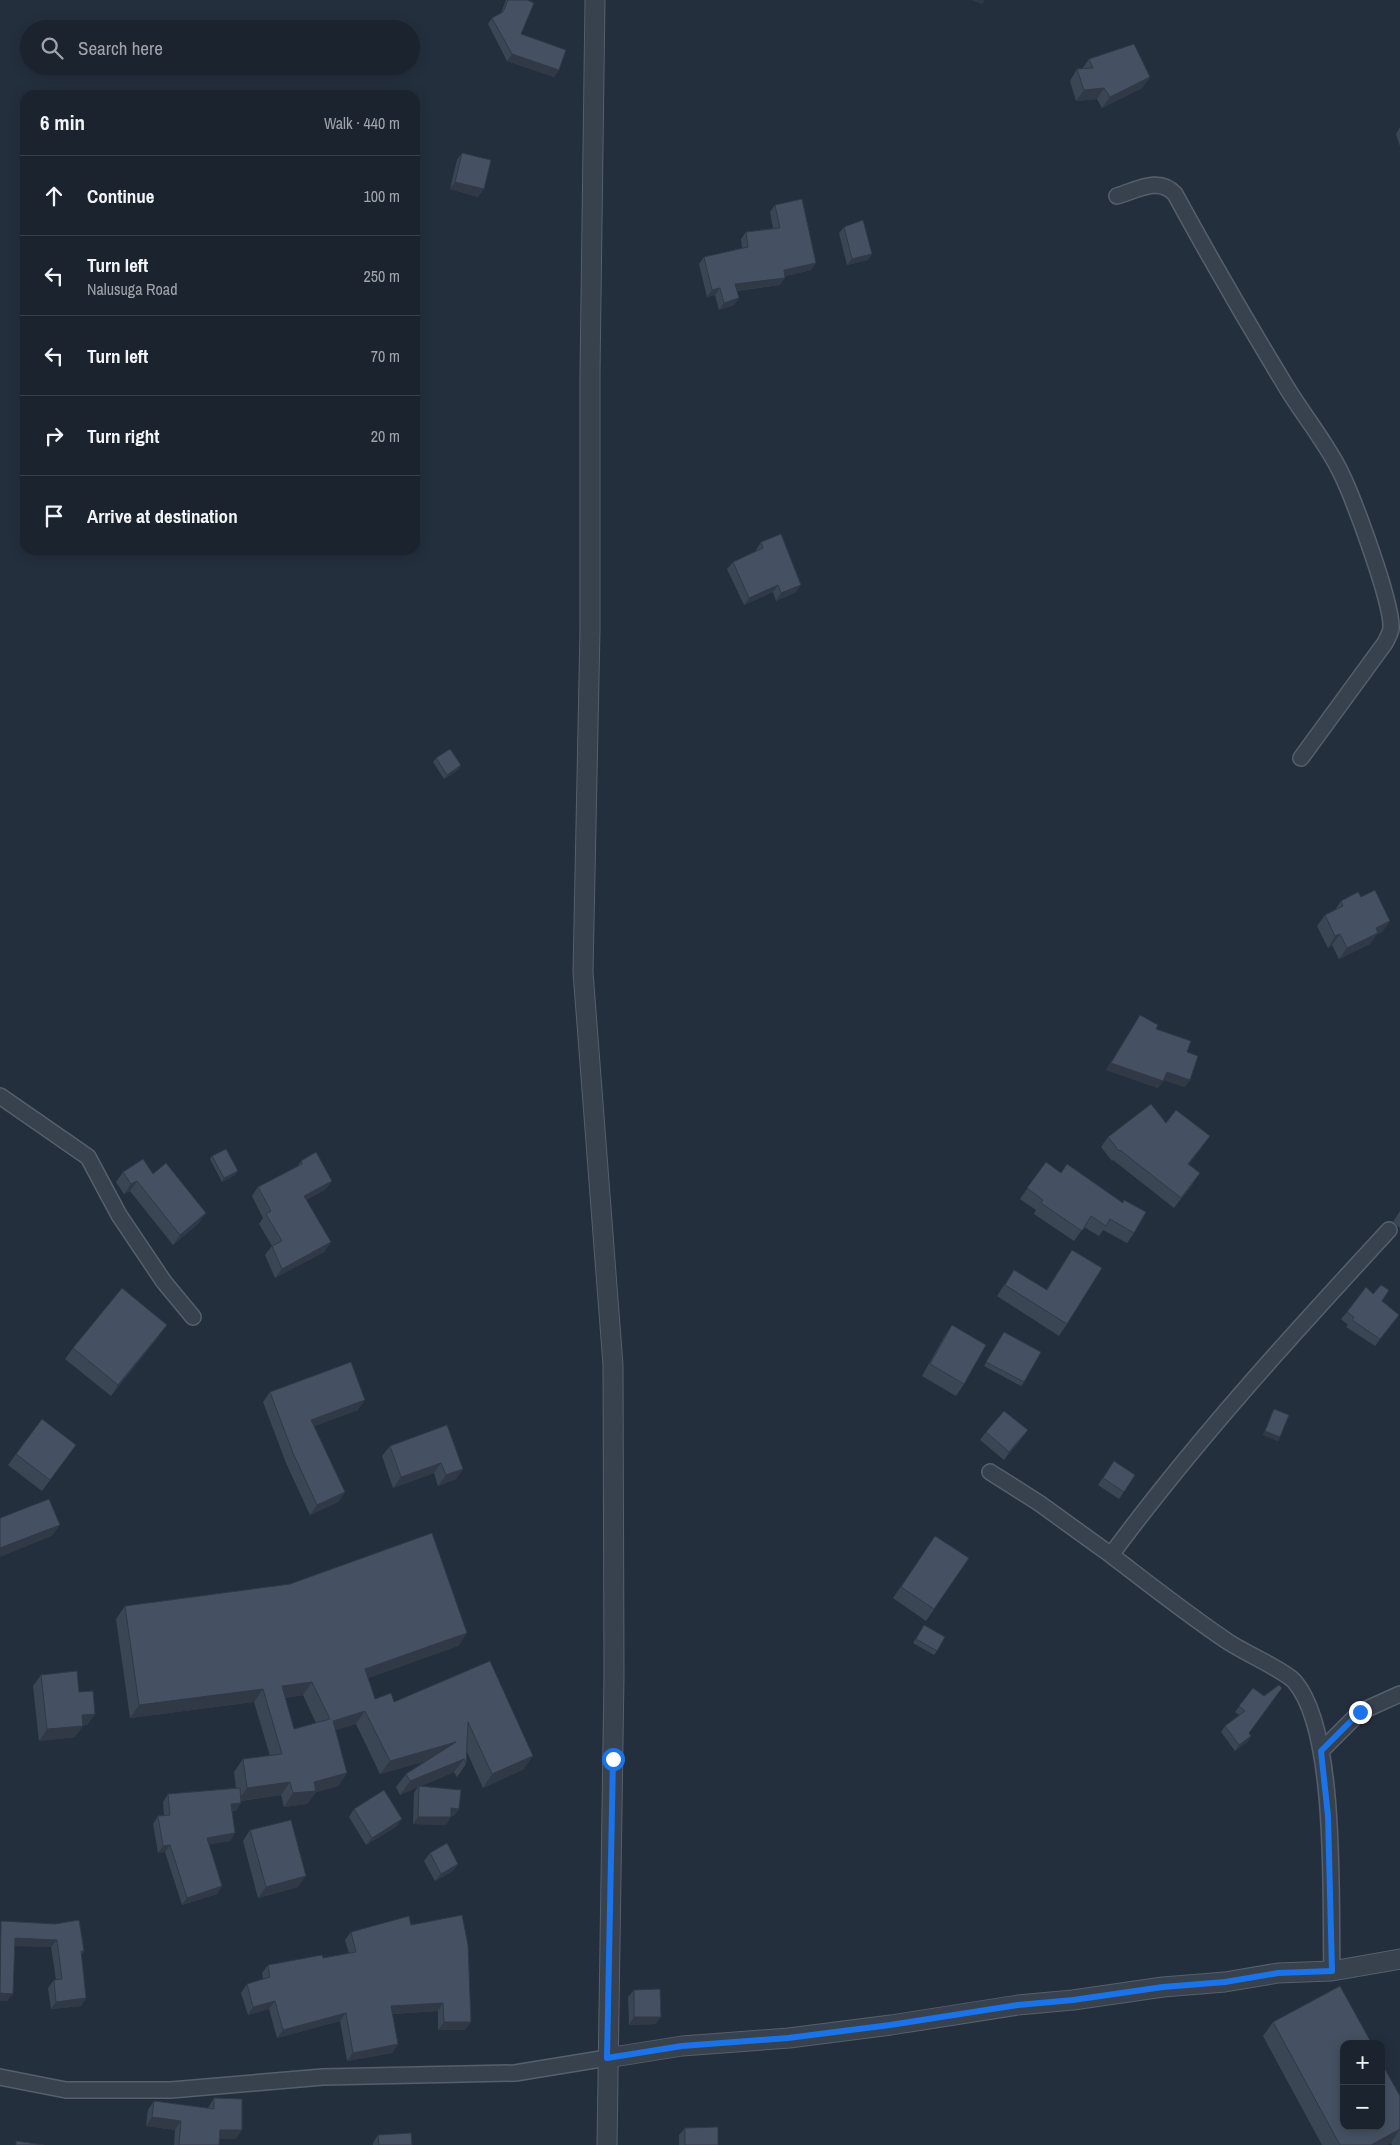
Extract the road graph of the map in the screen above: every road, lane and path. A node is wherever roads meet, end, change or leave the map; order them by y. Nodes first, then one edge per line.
1 (595, 0) edge
2 (1117, 196) dead end
3 (1301, 758) dead end
4 (0, 1096) edge
5 (1389, 1230) dead end
6 (194, 1317) dead end
7 (990, 1472) dead end
8 (1111, 1555) junction
9 (1400, 1694) edge
10 (1321, 1751) junction
11 (1400, 1959) edge
12 (1332, 1971) junction
13 (607, 2058) junction
14 (0, 2077) edge
15 (607, 2145) edge

1 - 13 street
2 - 3 street
4 - 6 street
5 - 8 street
7 - 8 street
8 - 10 street
9 - 10 street
10 - 12 street
11 - 12 street
12 - 13 street
13 - 14 street
13 - 15 street

